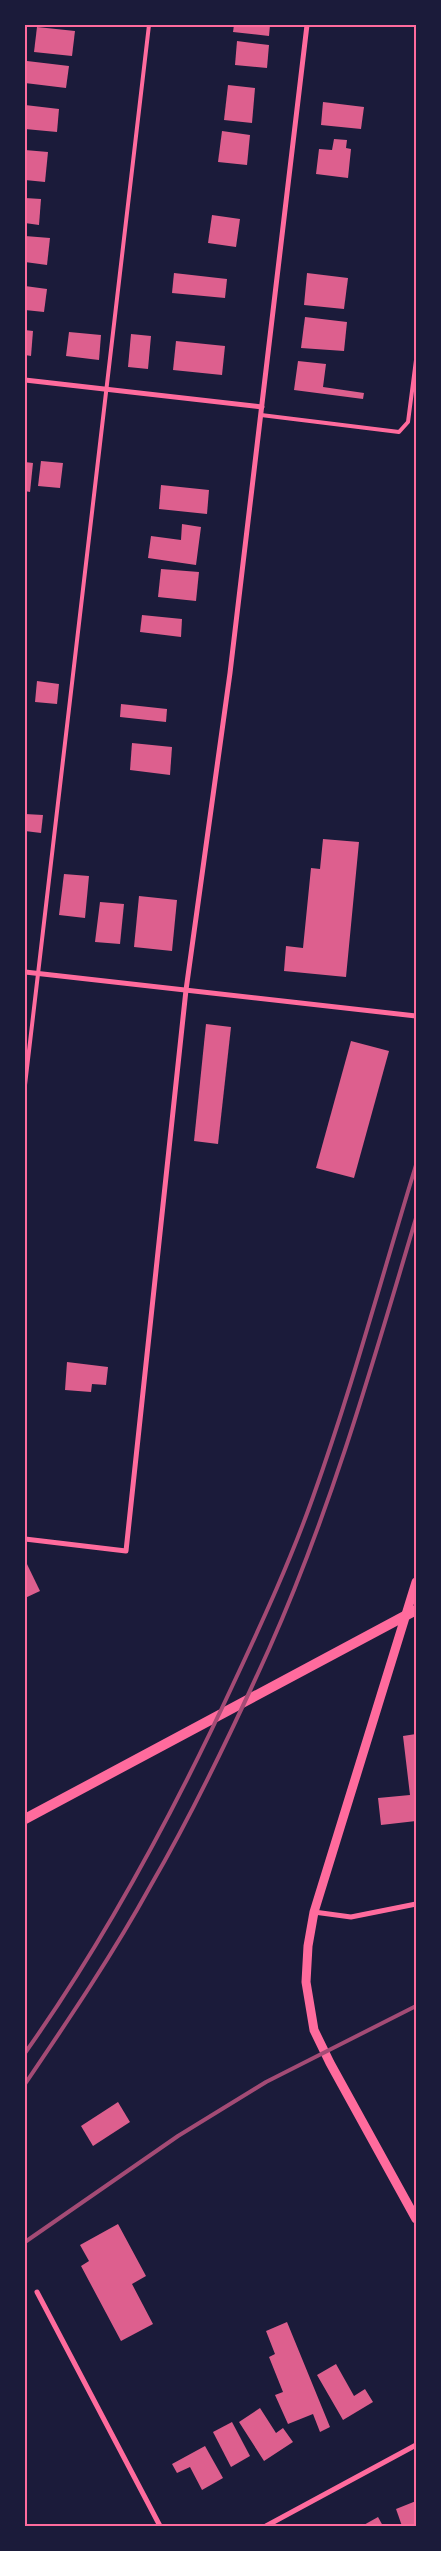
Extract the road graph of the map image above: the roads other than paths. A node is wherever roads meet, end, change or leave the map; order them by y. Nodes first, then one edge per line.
1 (149, 25) edge
2 (307, 25) edge
3 (416, 360) edge
4 (25, 380) edge
5 (106, 390) junction
6 (262, 407) junction
7 (261, 415) junction
8 (25, 972) edge
9 (38, 973) junction
10 (186, 990) junction
11 (416, 1016) edge
12 (25, 1085) edge
13 (25, 1539) edge
14 (416, 1582) edge
15 (416, 1610) edge
16 (25, 1819) edge
17 (416, 1904) edge
18 (314, 1912) junction
19 (416, 2219) edge
20 (37, 2292) dead end
21 (416, 2445) edge
22 (160, 2526) edge
23 (266, 2526) edge

1 - 5 lane
2 - 6 street
3 - 7 lane
4 - 5 street
5 - 6 street
5 - 9 lane
6 - 7 street
7 - 10 street
8 - 9 street
9 - 10 street
9 - 12 lane
10 - 11 street
10 - 13 street
14 - 18 street
15 - 16 main road
17 - 18 street
18 - 19 street
20 - 22 street
21 - 23 street

